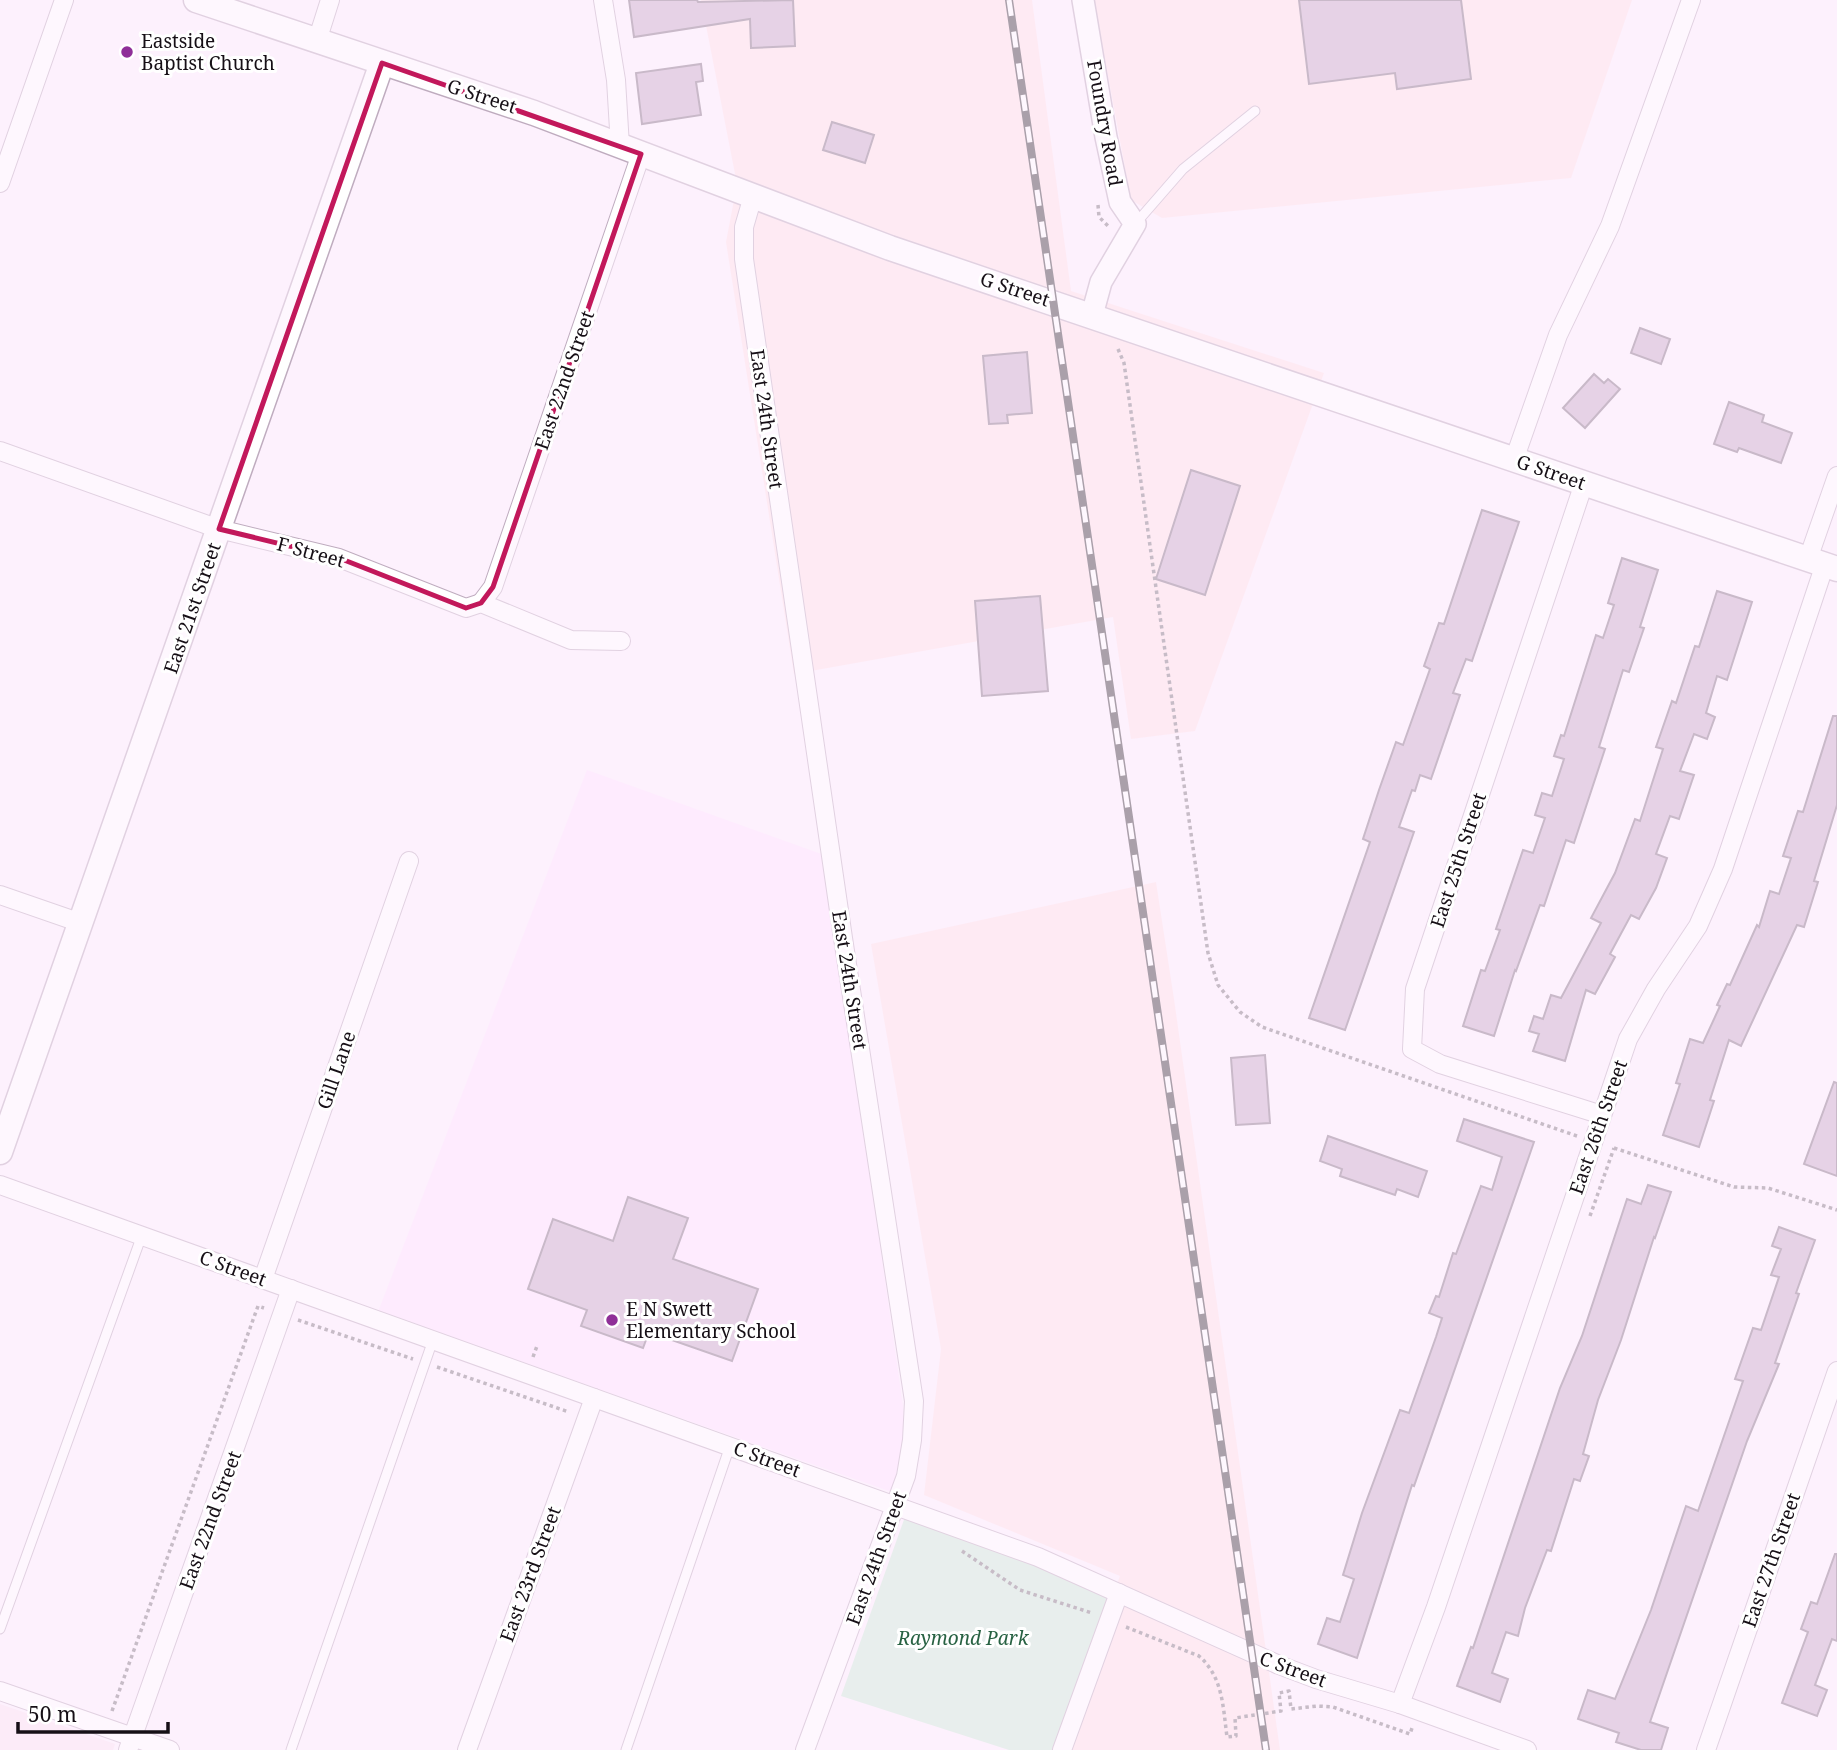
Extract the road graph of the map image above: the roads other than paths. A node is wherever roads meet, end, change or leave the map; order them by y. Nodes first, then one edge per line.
1 (64, 0) edge
2 (330, 0) edge
3 (603, 0) edge
4 (1083, 0) edge
5 (1691, 0) edge
6 (210, 2) edge
7 (317, 41) junction
8 (382, 63) junction
9 (1255, 111) dead end
10 (631, 150) junction
11 (0, 183) edge
12 (753, 197) junction
13 (1135, 224) junction
14 (1092, 315) junction
15 (0, 452) edge
16 (1514, 460) junction
17 (1837, 476) edge
18 (1584, 483) junction
19 (219, 529) junction
20 (1823, 564) edge
21 (481, 603) junction
22 (621, 641) dead end
23 (409, 860) dead end
24 (0, 895) edge
25 (81, 923) junction
26 (1602, 1115) junction
27 (0, 1152) edge
28 (0, 1185) edge
29 (142, 1235) junction
30 (263, 1279) junction
31 (291, 1289) junction
32 (433, 1340) junction
33 (1837, 1371) edge
34 (594, 1398) junction
35 (730, 1446) junction
36 (895, 1506) junction
37 (1119, 1593) junction
38 (0, 1629) edge
39 (0, 1691) edge
40 (1400, 1704) junction
41 (130, 1744) edge
42 (170, 1750) edge
43 (290, 1750) edge
44 (467, 1750) edge
45 (626, 1750) edge
46 (805, 1750) edge
47 (1062, 1750) edge
48 (1527, 1750) edge
49 (1706, 1750) edge

1 - 11 street
2 - 7 street
3 - 10 street
4 - 13 street, Foundry Road
5 - 16 street
6 - 7 main road, G Street
7 - 8 main road, G Street
8 - 10 main road, G Street
8 - 19 main road, East 21st Street
9 - 13 lane
10 - 12 main road, G Street
10 - 21 street, East 22nd Street
12 - 14 main road, G Street
12 - 36 street, East 24th Street
13 - 14 street
14 - 16 main road, G Street
15 - 19 street, F Street
16 - 18 main road, G Street
17 - 20 street, East 26th Street
18 - 20 main road, G Street
18 - 26 street, East 25th Street
19 - 21 street, F Street
19 - 25 main road, East 21st Street
20 - 26 street, East 26th Street
21 - 22 street, F Street
23 - 30 street, Gill Lane
24 - 25 street
25 - 27 main road, East 21st Street
26 - 40 street, East 26th Street
28 - 29 street, C Street
29 - 30 street, C Street
29 - 38 lane
30 - 31 street, C Street
31 - 32 street, C Street
31 - 41 street, East 22nd Street
32 - 34 street, C Street
32 - 43 lane
33 - 49 street, East 27th Street
34 - 35 street, C Street
34 - 44 street, East 23rd Street
35 - 36 street, C Street
35 - 45 lane
36 - 37 street, C Street
36 - 46 street, East 24th Street
37 - 40 street, C Street
37 - 47 street
39 - 41 street
40 - 48 street, C Street
41 - 42 street

